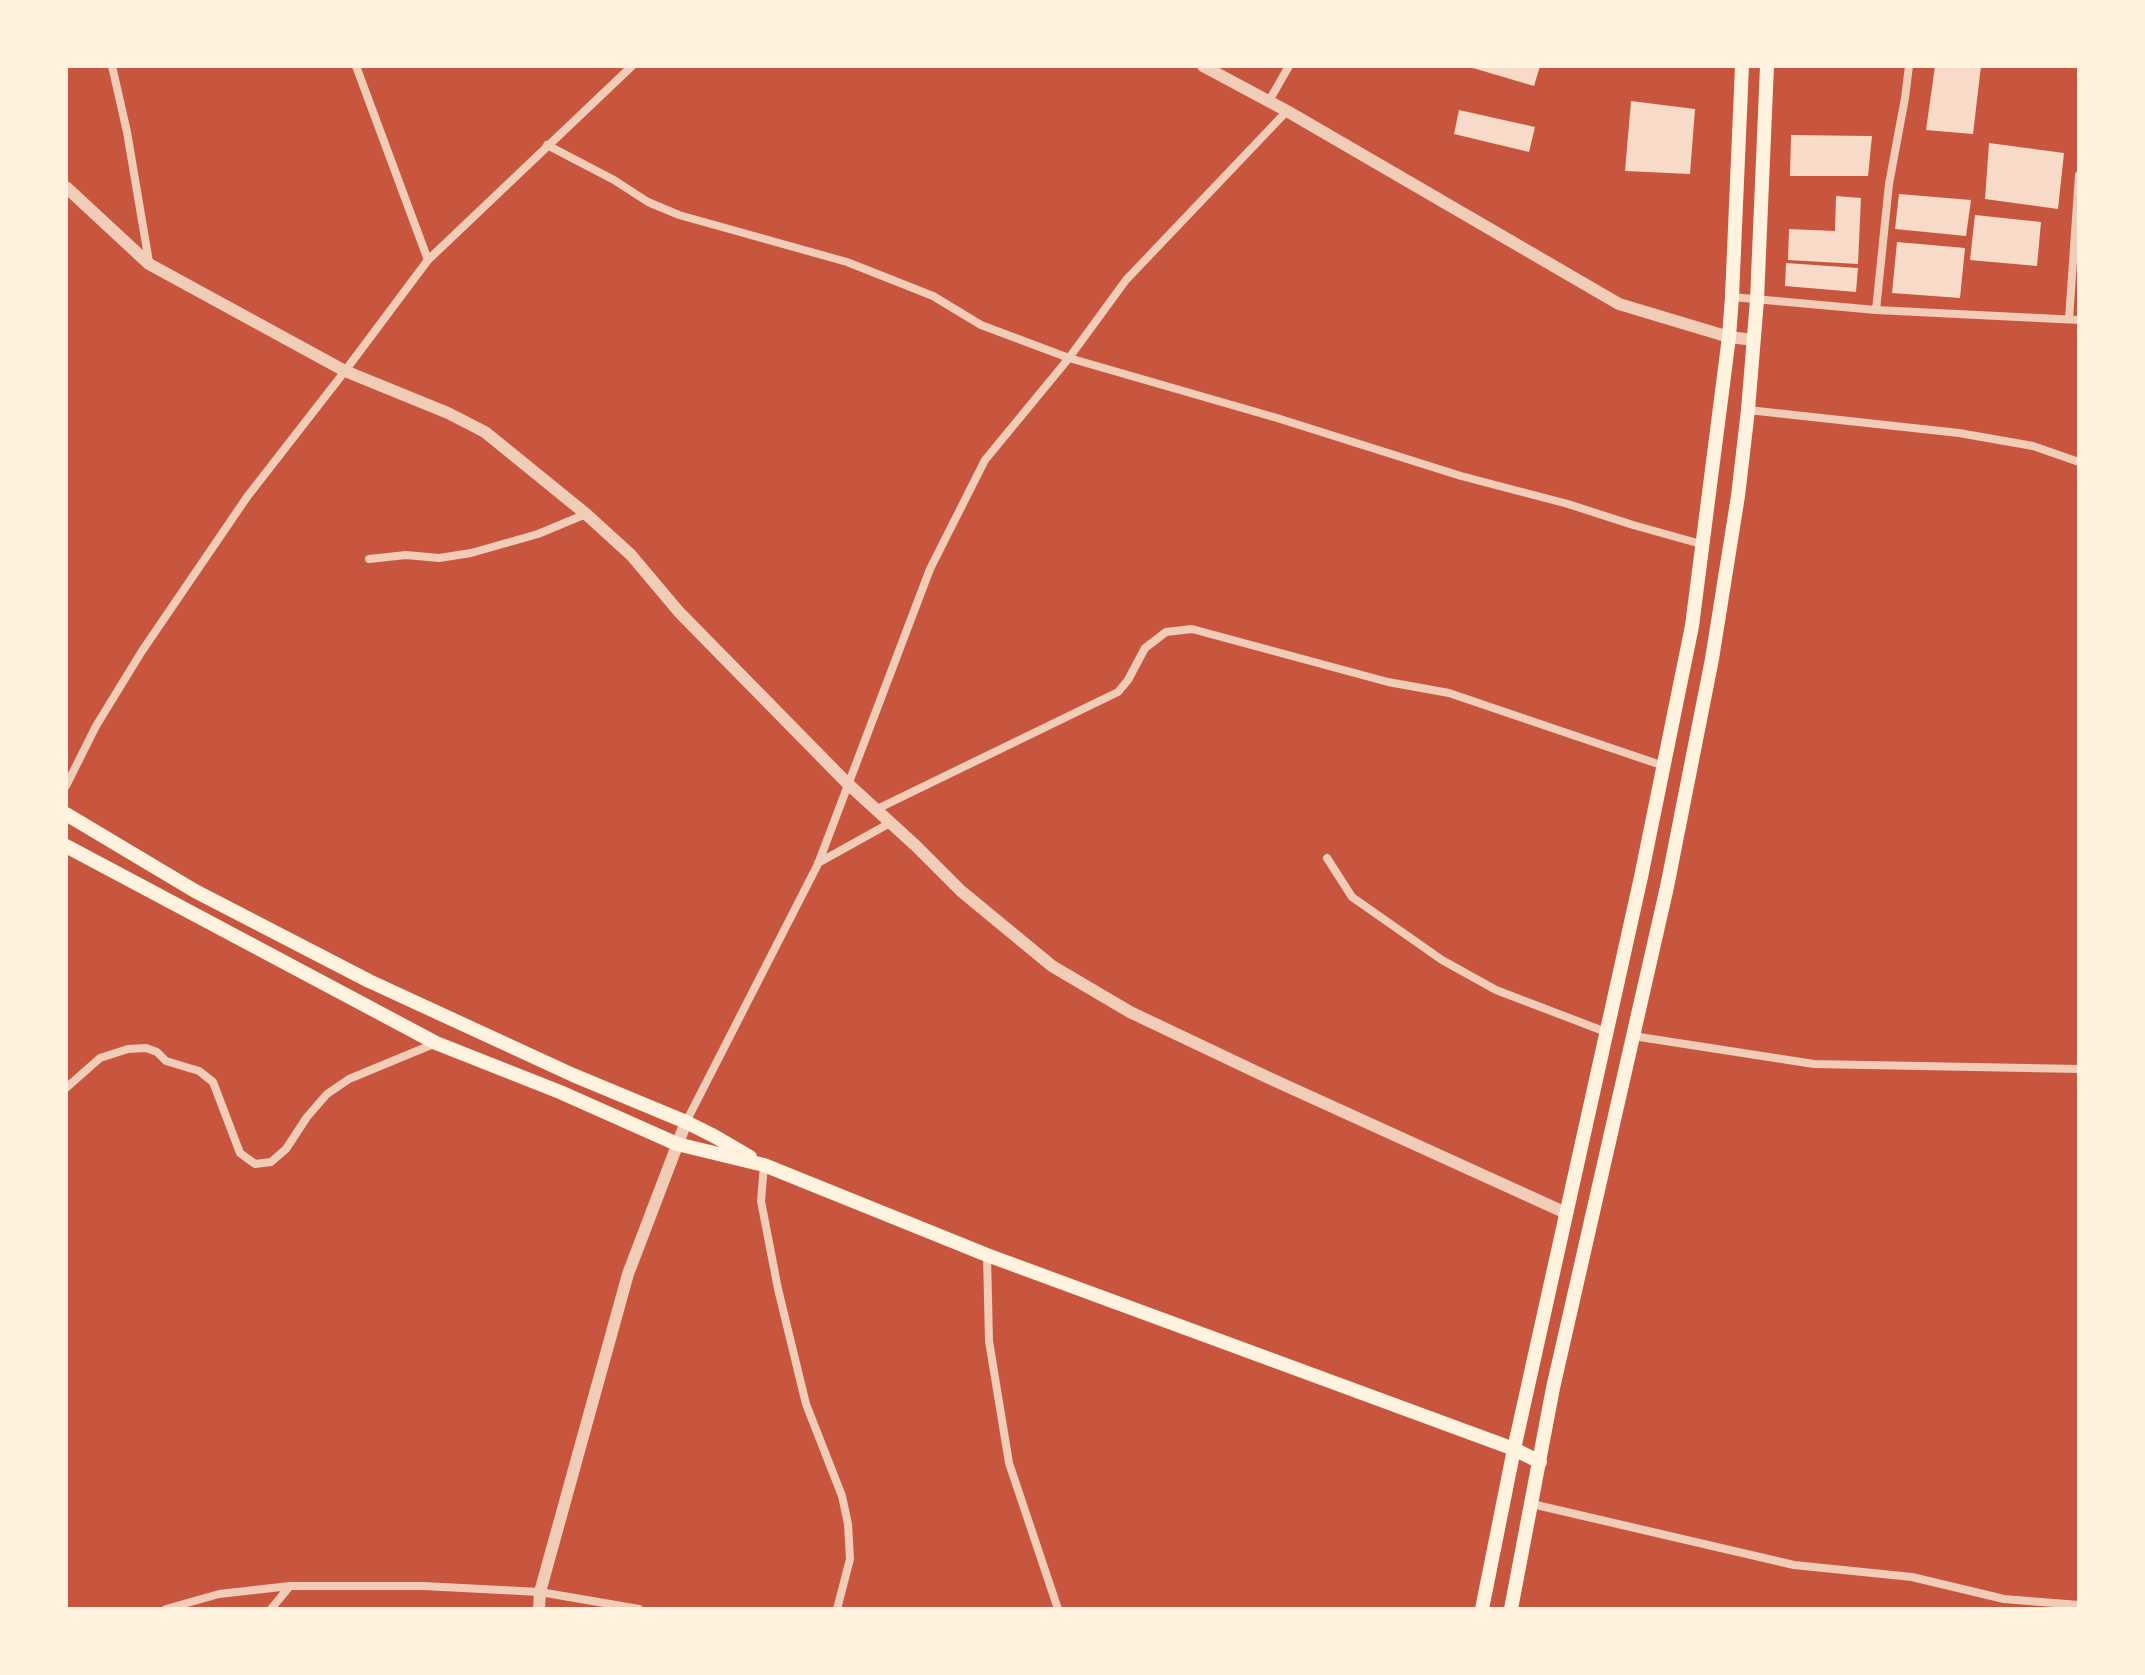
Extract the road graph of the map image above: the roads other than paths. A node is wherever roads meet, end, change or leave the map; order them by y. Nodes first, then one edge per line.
1 (112, 66) edge
2 (356, 66) edge
3 (632, 66) edge
4 (1203, 66) edge
5 (1289, 66) edge
6 (1742, 66) edge
7 (1767, 66) edge
8 (1909, 66) edge
9 (1269, 101) junction
10 (1287, 111) junction
11 (547, 145) junction
12 (2079, 175) edge
13 (66, 187) edge
14 (428, 260) junction
15 (149, 264) junction
16 (1732, 297) junction
17 (1757, 300) junction
18 (1876, 310) junction
19 (2074, 319) edge
20 (1729, 337) junction
21 (1754, 340) junction
22 (1069, 358) junction
23 (345, 371) junction
24 (1748, 410) junction
25 (2079, 462) edge
26 (586, 514) junction
27 (1701, 544) junction
28 (369, 559) dead end
29 (1664, 766) junction
30 (847, 783) junction
31 (66, 786) edge
32 (875, 810) junction
33 (66, 814) edge
34 (890, 823) junction
35 (66, 846) edge
36 (1327, 858) dead end
37 (818, 864) junction
38 (1606, 1032) junction
39 (1633, 1036) junction
40 (436, 1043) junction
41 (2079, 1069) edge
42 (66, 1088) edge
43 (686, 1122) junction
44 (677, 1144) junction
45 (764, 1165) junction
46 (1566, 1213) junction
47 (987, 1255) junction
48 (1514, 1449) junction
49 (1540, 1462) junction
50 (1532, 1504) junction
51 (290, 1586) junction
52 (540, 1592) junction
53 (2079, 1605) edge
54 (166, 1609) edge
55 (271, 1609) edge
56 (539, 1609) edge
57 (639, 1609) edge
58 (837, 1609) edge
59 (1058, 1609) edge
60 (1482, 1609) edge
61 (1511, 1609) edge

1 - 15 street
2 - 14 street
3 - 11 street
4 - 9 street
5 - 9 street
6 - 16 main road
7 - 17 main road
8 - 18 street
9 - 10 street
10 - 20 street
10 - 22 street
11 - 14 street
11 - 22 street
12 - 19 street
13 - 15 street
14 - 23 street
15 - 23 street
16 - 17 street
16 - 20 main road
17 - 18 street
17 - 21 main road
18 - 19 street
20 - 21 street
20 - 27 main road
21 - 24 main road
22 - 27 street
22 - 30 street
23 - 26 street
23 - 31 street
24 - 25 street
24 - 39 main road
26 - 28 street
26 - 30 street
27 - 29 main road
29 - 32 street
29 - 38 main road
30 - 32 street
30 - 37 street
32 - 34 street
33 - 43 main road
34 - 37 street
34 - 46 street
35 - 40 main road
36 - 38 street
37 - 43 street
38 - 46 main road
39 - 41 street
39 - 49 main road
40 - 42 street
40 - 44 main road
43 - 44 street
43 - 45 main road
44 - 45 main road
44 - 52 street
45 - 47 main road
45 - 58 street
46 - 48 main road
47 - 48 main road
47 - 59 street
48 - 49 main road
48 - 60 main road
49 - 50 main road
50 - 53 street
50 - 61 main road
51 - 52 street
51 - 54 street
51 - 55 street
52 - 56 street
52 - 57 street

